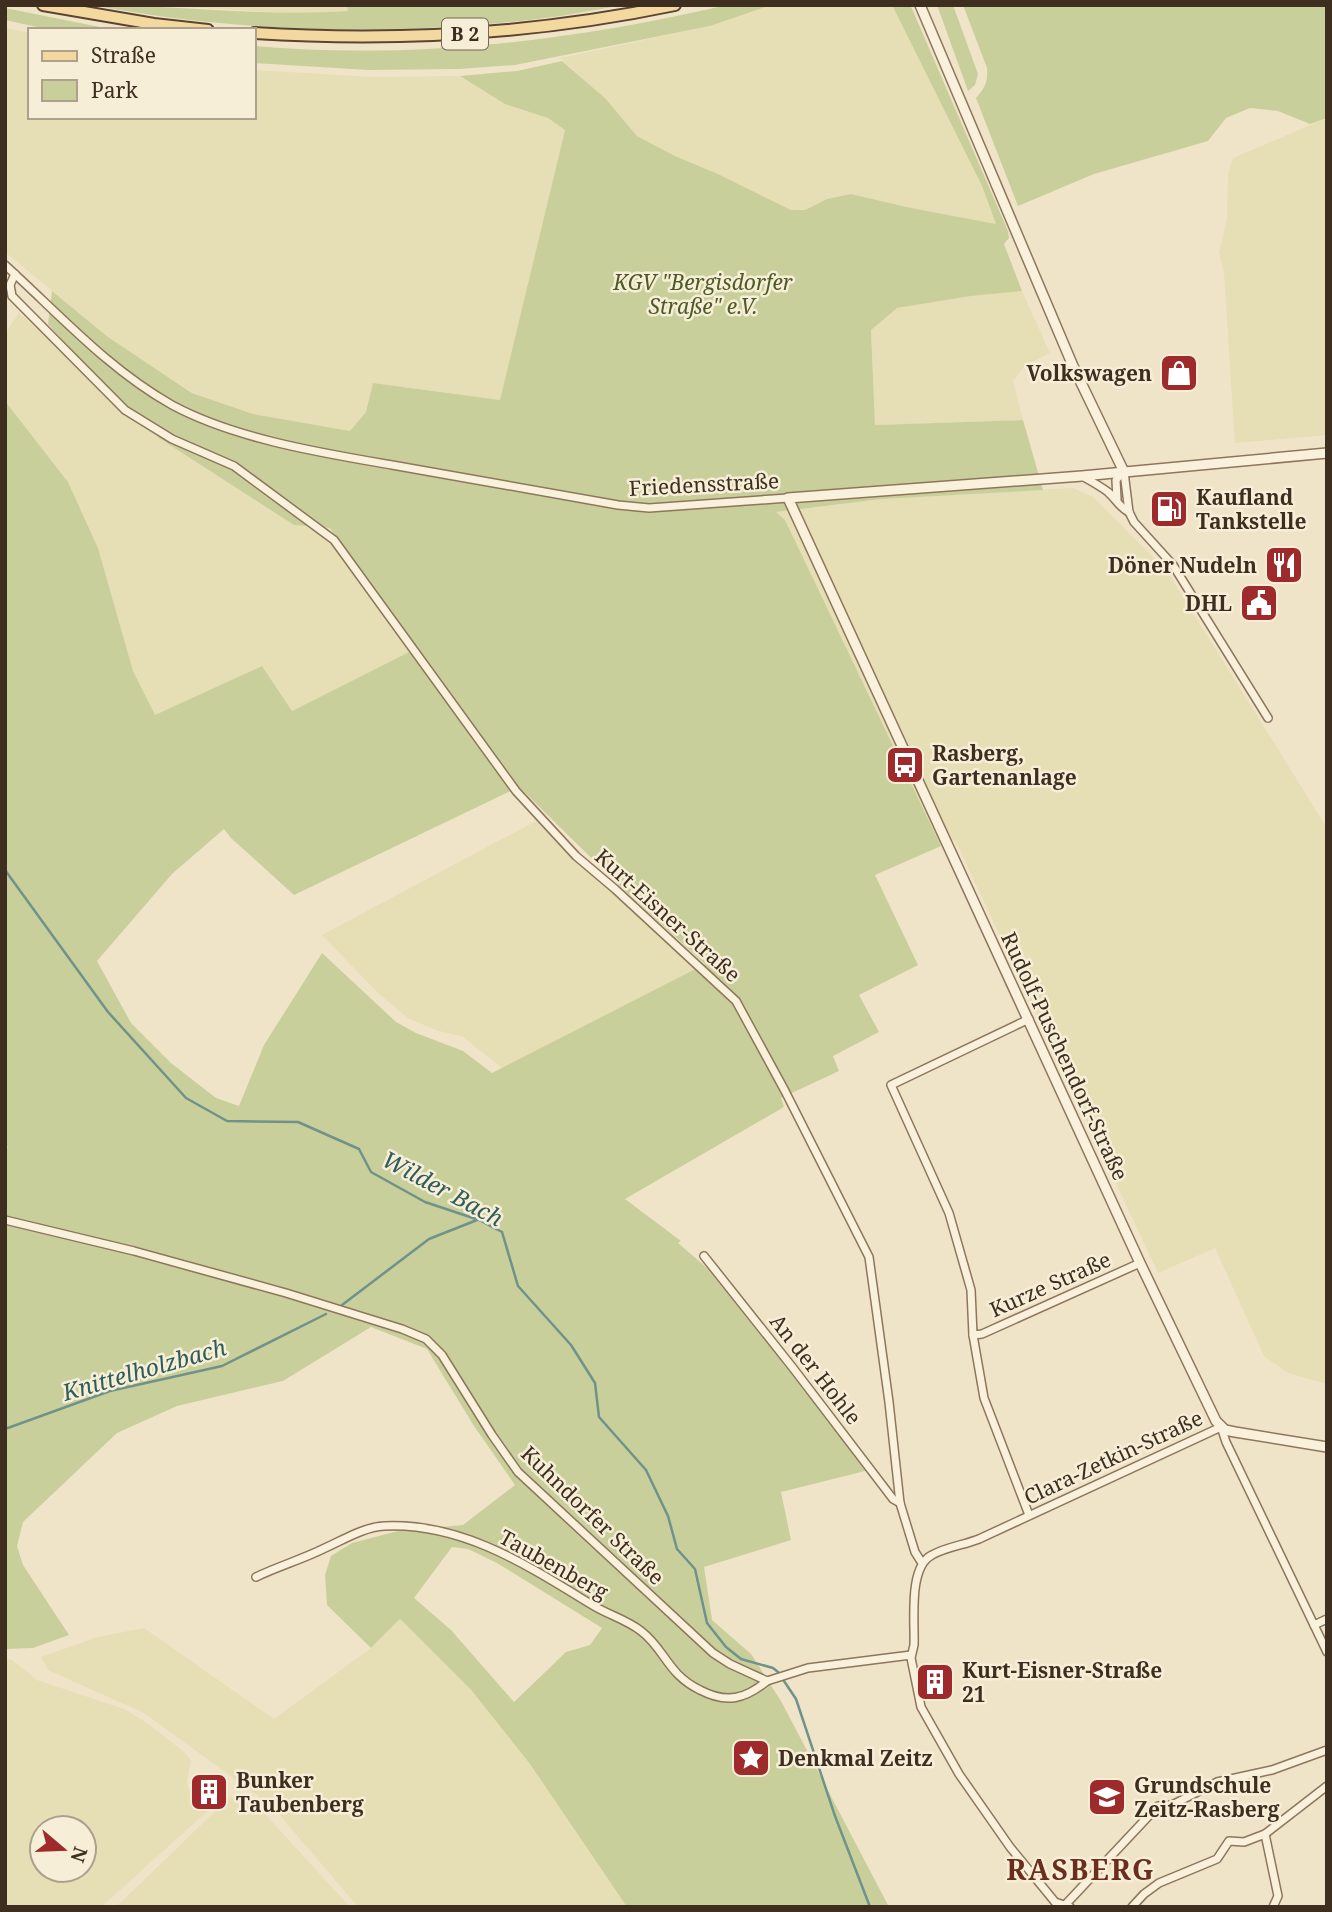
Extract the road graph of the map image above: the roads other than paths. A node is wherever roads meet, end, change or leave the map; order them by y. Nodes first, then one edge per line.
1 (43, 5) edge
2 (675, 5) edge
3 (920, 5) edge
4 (191, 28) edge
5 (256, 33) edge
6 (5, 265) edge
7 (15, 274) junction
8 (1327, 453) edge
9 (1124, 472) junction
10 (1082, 476) junction
11 (788, 498) junction
12 (1118, 501) junction
13 (1129, 512) junction
14 (1268, 718) dead end
15 (1029, 1019) junction
16 (5, 1220) edge
17 (704, 1256) dead end
18 (1140, 1263) junction
19 (973, 1335) junction
20 (1221, 1427) junction
21 (1327, 1447) edge
22 (900, 1503) junction
23 (1029, 1515) junction
24 (922, 1563) junction
25 (257, 1577) dead end
26 (1327, 1619) edge
27 (1314, 1625) junction
28 (1327, 1652) edge
29 (911, 1654) junction
30 (771, 1680) junction
31 (1327, 1749) edge
32 (1327, 1786) edge
33 (1265, 1834) junction
34 (1068, 1905) edge
35 (1132, 1907) edge
36 (1273, 1907) edge

1 - 4 main road
2 - 5 main road, B 2
3 - 9 street
6 - 7 street, Friedensstraße
7 - 11 street, Friedensstraße
7 - 22 street, Kurt-Eisner-Straße
8 - 9 street, Friedensstraße
9 - 10 street, Friedensstraße
9 - 12 street
9 - 13 street
10 - 11 street, Friedensstraße
10 - 12 street
11 - 15 street, Rudolf-Puschendorf-Straße
12 - 13 street
13 - 14 street
15 - 18 street, Rudolf-Puschendorf-Straße
15 - 19 street
16 - 30 street, Kuhndorfer Straße
17 - 22 street, An der Hohle
18 - 19 street, Kurze Straße
18 - 20 street, Rudolf-Puschendorf-Straße
19 - 23 street
20 - 21 street, Clara-Zetkin-Straße
20 - 23 street, Clara-Zetkin-Straße
20 - 27 street, Rudolf-Puschendorf-Straße
22 - 24 street, Kurt-Eisner-Straße
23 - 24 street, Clara-Zetkin-Straße
24 - 29 street
25 - 30 street, Taubenberg
26 - 27 street
27 - 28 street, Rudolf-Puschendorf-Straße
29 - 30 street
29 - 34 street
31 - 34 street
32 - 33 street
33 - 35 street
33 - 36 street

